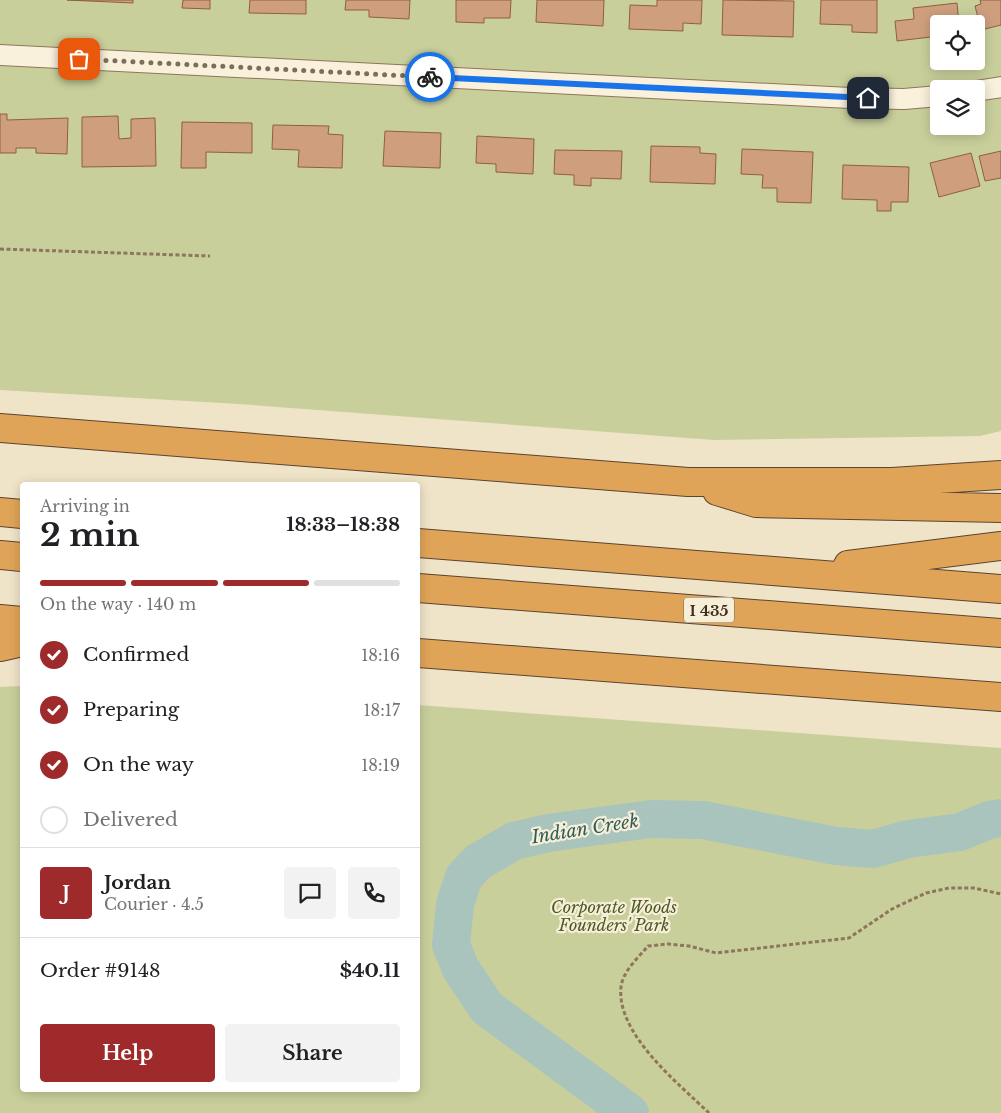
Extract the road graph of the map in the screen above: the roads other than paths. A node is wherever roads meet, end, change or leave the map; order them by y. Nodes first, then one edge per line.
1 (0, 55) edge
2 (1001, 87) edge
3 (985, 90) edge
4 (930, 97) edge
5 (0, 428) edge
6 (1001, 474) edge
7 (688, 482) junction
8 (1001, 508) edge
9 (0, 512) edge
10 (20, 514) edge
11 (420, 544) edge
12 (1001, 546) edge
13 (0, 555) edge
14 (20, 557) edge
15 (789, 572) junction
16 (420, 588) edge
17 (1001, 589) edge
18 (0, 619) edge
19 (20, 621) edge
20 (1001, 633) edge
21 (20, 642) edge
22 (0, 647) edge
23 (420, 653) edge
24 (1001, 697) edge

1 - 4 street
2 - 3 street
5 - 7 highway
6 - 7 highway
7 - 8 highway
9 - 10 highway
11 - 15 highway
12 - 15 highway
13 - 14 highway
15 - 17 highway
16 - 20 highway, I 435
18 - 19 highway
21 - 22 highway
23 - 24 highway

